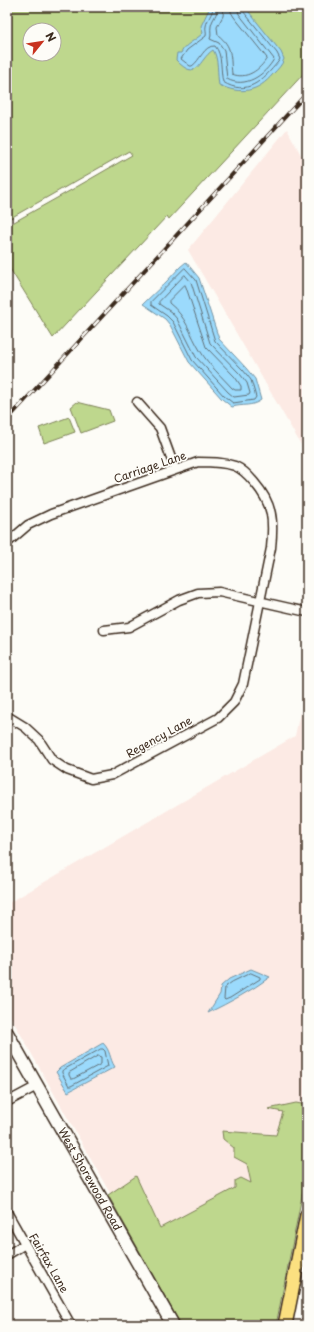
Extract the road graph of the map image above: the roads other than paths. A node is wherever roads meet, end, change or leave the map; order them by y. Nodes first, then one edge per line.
1 (137, 402) dead end
2 (175, 469) junction
3 (7, 543) edge
4 (260, 601) junction
5 (307, 612) edge
6 (104, 630) dead end
7 (7, 716) edge
8 (7, 1033) edge
9 (37, 1086) junction
10 (7, 1102) edge
11 (7, 1212) edge
12 (307, 1215) edge
13 (25, 1244) junction
14 (7, 1255) edge
15 (71, 1325) edge
16 (172, 1325) edge
17 (285, 1325) edge

1 - 2 street
2 - 3 street, Carriage Lane
2 - 4 street, Carriage Lane
4 - 5 street
4 - 6 street
4 - 7 street, Regency Lane
8 - 9 main road, West Shorewood Road
9 - 10 street
9 - 16 main road, West Shorewood Road
11 - 13 street, Fairfax Lane
12 - 17 main road
13 - 14 street
13 - 15 street, Fairfax Lane

